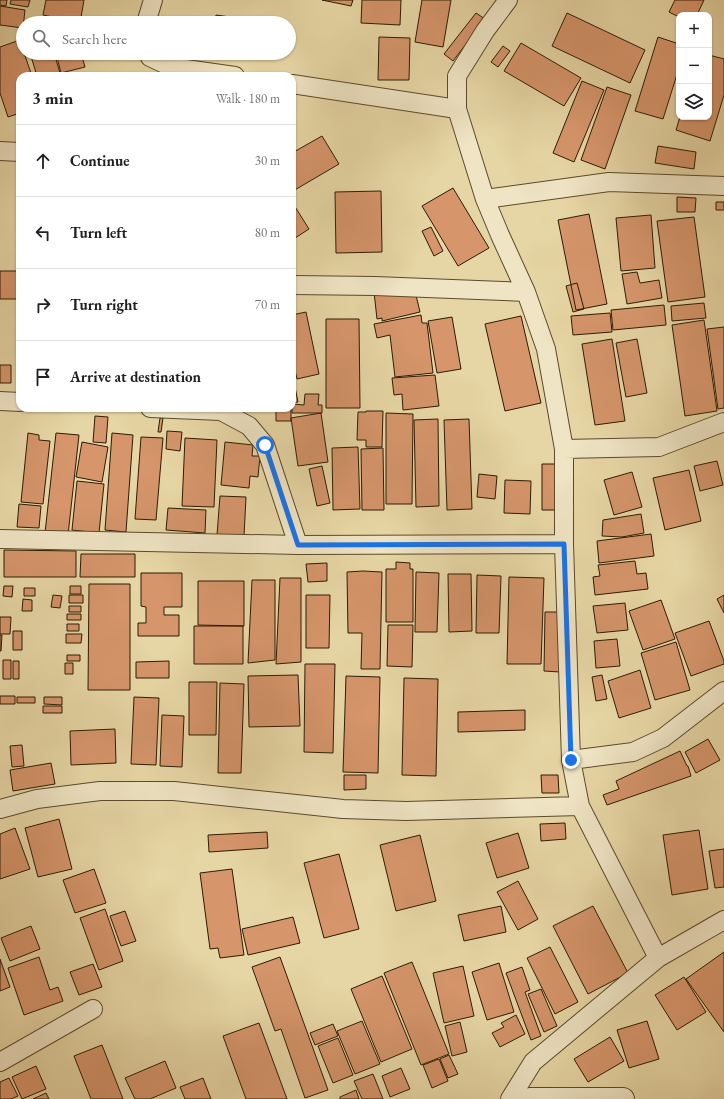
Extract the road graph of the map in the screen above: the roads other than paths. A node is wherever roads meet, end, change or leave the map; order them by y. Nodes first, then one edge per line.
1 (153, 0) edge
2 (508, 0) edge
3 (148, 16) edge
4 (158, 60) edge
5 (207, 72) edge
6 (296, 85) edge
7 (457, 109) junction
8 (0, 151) edge
9 (16, 152) edge
10 (724, 186) edge
11 (485, 199) junction
12 (296, 285) edge
13 (526, 292) junction
14 (0, 401) edge
15 (16, 402) edge
16 (223, 412) edge
17 (724, 422) edge
18 (564, 449) junction
19 (0, 539) edge
20 (564, 544) junction
21 (298, 545) junction
22 (724, 691) edge
23 (571, 760) junction
24 (580, 806) junction
25 (0, 809) edge
26 (724, 920) edge
27 (658, 958) junction
28 (93, 1009) dead end
29 (0, 1062) edge
30 (510, 1099) edge
31 (530, 1099) edge
32 (623, 1099) edge

1 - 3 street
2 - 7 street
4 - 5 street
6 - 7 street
7 - 11 street
8 - 9 street
10 - 11 street
11 - 13 street
12 - 13 street
13 - 18 street
14 - 15 street
16 - 21 street
17 - 18 street
18 - 20 street
19 - 21 street
20 - 21 street
20 - 23 street
22 - 23 street
23 - 24 street
24 - 25 street
24 - 27 street
26 - 27 street
27 - 30 street
28 - 29 street
31 - 32 street

